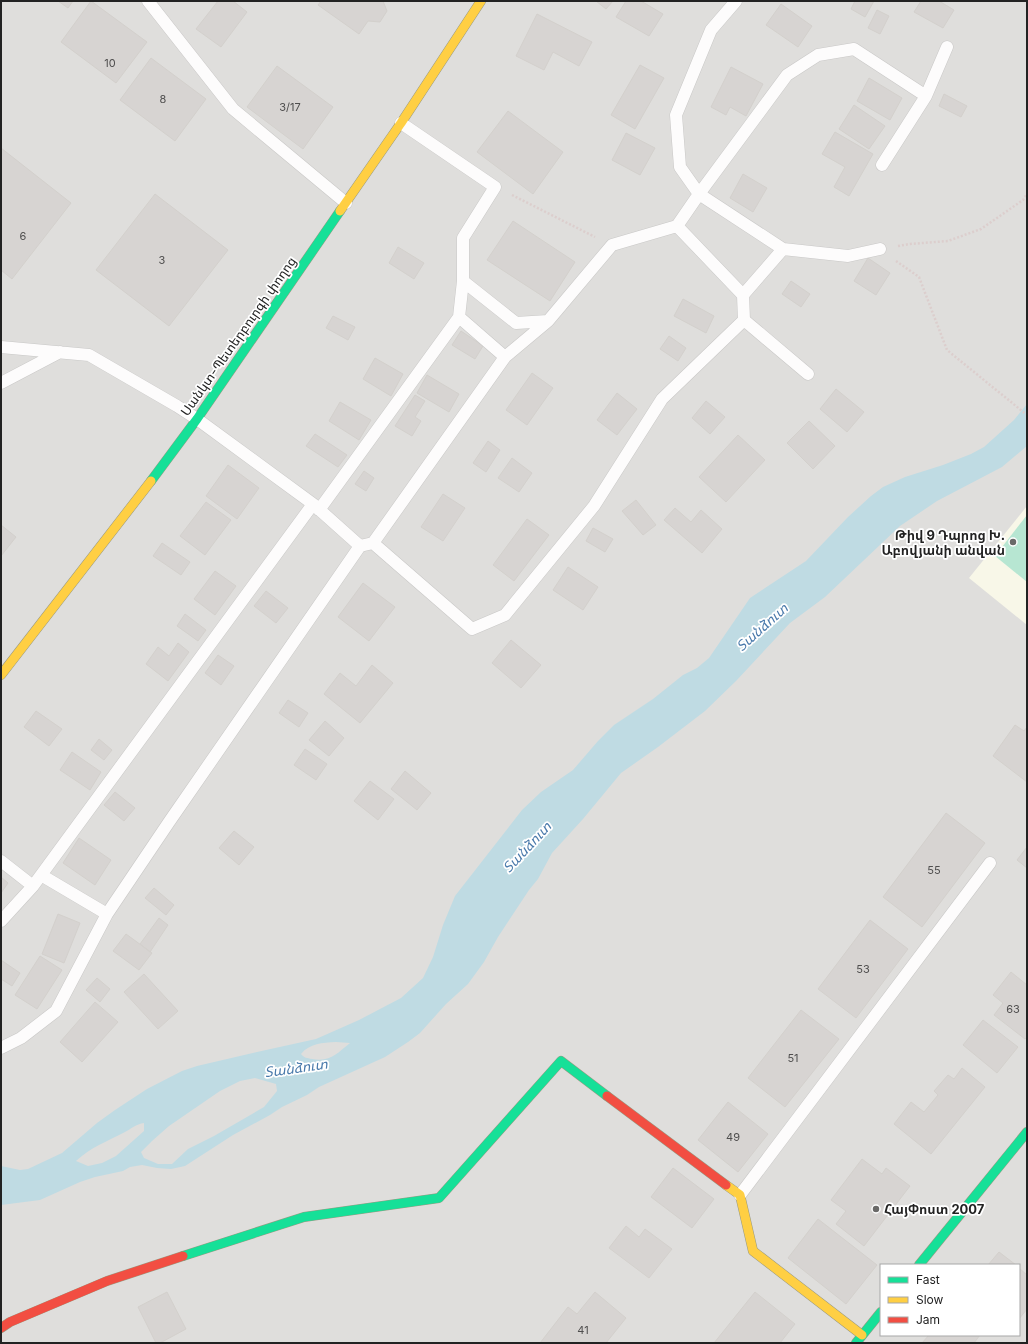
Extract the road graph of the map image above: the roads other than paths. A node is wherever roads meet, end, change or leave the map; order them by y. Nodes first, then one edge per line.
1 (148, 1) edge
2 (481, 1) edge
3 (736, 1) edge
4 (946, 47) dead end
5 (926, 96) junction
6 (401, 122) junction
7 (882, 165) dead end
8 (698, 194) junction
9 (346, 203) junction
10 (677, 226) junction
11 (783, 249) junction
12 (880, 249) road end
13 (463, 282) junction
14 (743, 295) junction
15 (459, 318) junction
16 (744, 320) junction
17 (548, 321) junction
18 (1, 347) edge
19 (60, 352) junction
20 (505, 357) junction
21 (808, 374) dead end
22 (1, 382) edge
23 (197, 419) junction
24 (316, 507) junction
25 (373, 543) junction
26 (360, 546) junction
27 (1, 675) edge
28 (1, 861) edge
29 (990, 863) dead end
30 (41, 875) junction
31 (33, 886) junction
32 (107, 914) junction
33 (1, 921) edge
34 (1, 1048) edge
35 (1027, 1132) edge
36 (740, 1195) junction
37 (920, 1264) edge
38 (880, 1313) edge
39 (1, 1328) edge
40 (862, 1335) junction
41 (856, 1343) edge

1 - 9 lane
2 - 6 main road, Սանկտ-Պետերբուրգի փողոց
3 - 8 lane
4 - 5 lane
5 - 7 lane
5 - 8 lane
6 - 9 main road, Սանկտ-Պետերբուրգի փողոց
6 - 13 lane
8 - 10 lane
8 - 11 lane
9 - 23 main road, Սանկտ-Պետերբուրգի փողոց
10 - 14 lane
10 - 17 lane
11 - 12 lane
11 - 14 lane
13 - 15 lane
13 - 17 lane
14 - 16 lane
15 - 20 lane
15 - 24 lane
16 - 21 lane
16 - 25 lane
17 - 20 lane
18 - 19 lane
19 - 22 lane
19 - 23 lane
20 - 25 lane
23 - 24 lane
23 - 27 main road, Սանկտ-Պետերբուրգի փողոց
24 - 26 lane
24 - 30 lane
25 - 26 lane
26 - 32 lane
28 - 31 lane
29 - 36 lane
30 - 31 lane
30 - 32 lane
31 - 33 lane
32 - 34 lane
35 - 37 main road
36 - 39 main road
36 - 40 main road
38 - 40 main road
40 - 41 main road

